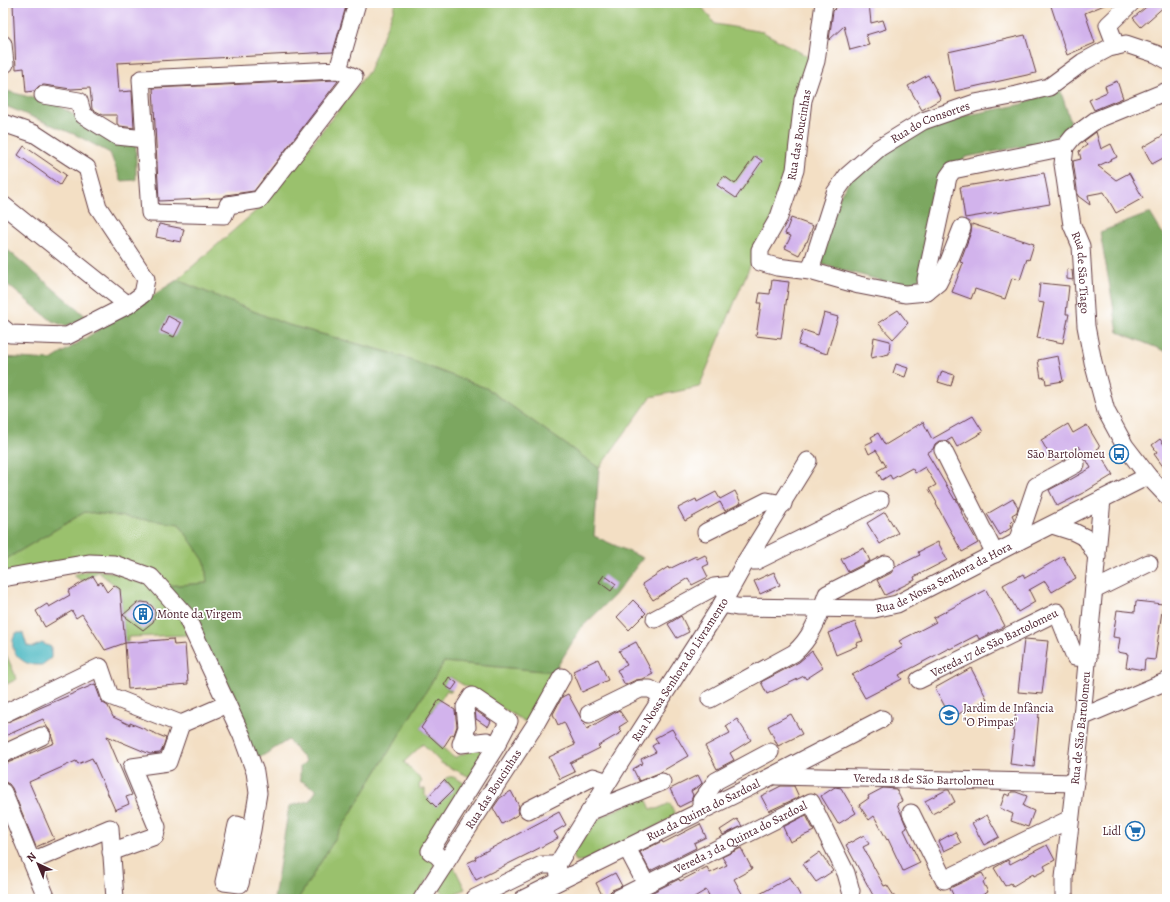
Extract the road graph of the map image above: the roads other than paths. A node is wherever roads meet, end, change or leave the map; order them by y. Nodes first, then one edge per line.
1 (357, 3) edge
2 (824, 3) edge
3 (1131, 3) edge
4 (3, 44) edge
5 (1116, 46) junction
6 (1167, 60) edge
7 (5, 64) dead end
8 (338, 70) junction
9 (1167, 91) edge
10 (43, 95) dead end
11 (3, 123) edge
12 (145, 139) junction
13 (1065, 147) junction
14 (3, 205) edge
15 (962, 228) dead end
16 (810, 271) junction
17 (927, 292) junction
18 (128, 304) junction
19 (3, 328) edge
20 (943, 450) dead end
21 (808, 461) dead end
22 (1076, 464) dead end
23 (1148, 476) junction
24 (1167, 496) edge
25 (1102, 499) junction
26 (880, 500) dead end
27 (783, 504) junction
28 (1052, 525) junction
29 (706, 532) dead end
30 (1017, 542) junction
31 (995, 554) junction
32 (1096, 557) junction
33 (746, 561) junction
34 (1149, 563) dead end
35 (886, 564) dead end
36 (3, 578) edge
37 (732, 585) junction
38 (1094, 590) junction
39 (722, 604) junction
40 (822, 608) junction
41 (655, 619) dead end
42 (1088, 658) junction
43 (562, 677) dead end
44 (919, 680) dead end
45 (1167, 681) edge
46 (663, 696) junction
47 (710, 699) dead end
48 (227, 704) junction
49 (3, 714) edge
50 (589, 714) dead end
51 (1082, 717) junction
52 (882, 719) dead end
53 (181, 724) junction
54 (42, 736) dead end
55 (496, 746) dead end
56 (770, 752) dead end
57 (3, 754) edge
58 (772, 776) junction
59 (608, 782) junction
60 (662, 782) dead end
61 (1075, 783) junction
62 (3, 792) edge
63 (528, 810) dead end
64 (589, 812) junction
65 (701, 812) junction
66 (911, 813) dead end
67 (1070, 819) junction
68 (628, 848) junction
69 (111, 852) junction
70 (32, 861) junction
71 (445, 864) junction
72 (559, 872) junction
73 (646, 884) junction
74 (851, 891) dead end
75 (237, 892) edge
76 (475, 898) dead end
77 (47, 899) edge
78 (115, 899) edge
79 (422, 899) edge
80 (523, 899) edge
81 (617, 899) edge
82 (1065, 899) edge

1 - 8 street
2 - 16 street, Rua das Boucinhas
3 - 5 street
4 - 7 street
5 - 6 street, Rua do Consortes
5 - 16 street, Rua do Consortes
8 - 12 street
8 - 12 street
9 - 13 street
10 - 12 street
11 - 18 street
13 - 17 street
13 - 23 street, Rua de São Tiago
14 - 18 street
15 - 17 street
16 - 17 street
18 - 19 street
20 - 31 street
21 - 27 street, Rua Nossa Senhora do Livramento
22 - 30 street
23 - 24 street, Rua de São Tiago
23 - 25 street, Rua de Nossa Senhora da Hora
25 - 28 street, Rua de Nossa Senhora da Hora
25 - 32 street, Rua de São Bartolomeu
26 - 33 street
27 - 29 street
27 - 33 street, Rua Nossa Senhora do Livramento
28 - 30 street, Rua de Nossa Senhora da Hora
28 - 32 street
30 - 31 street, Rua de Nossa Senhora da Hora
31 - 40 street, Rua de Nossa Senhora da Hora
32 - 38 street, Rua de São Bartolomeu
33 - 37 street, Rua Nossa Senhora do Livramento
34 - 38 street
35 - 40 street
36 - 48 street
37 - 39 street, Rua Nossa Senhora do Livramento
37 - 41 street
38 - 42 street, Rua de São Bartolomeu
39 - 40 street, Rua de Nossa Senhora da Hora
39 - 46 street, Rua Nossa Senhora do Livramento
40 - 47 street
42 - 44 street, Vereda 17 de São Bartolomeu
42 - 51 street, Rua de São Bartolomeu
43 - 71 street, Rua das Boucinhas
45 - 51 street
46 - 50 street
46 - 59 street, Rua Nossa Senhora do Livramento
48 - 53 street
48 - 75 street
49 - 53 street
51 - 61 street, Rua de São Bartolomeu
52 - 58 street, Rua da Quinta do Sardoal
53 - 69 street
54 - 57 street
55 - 71 street
56 - 65 street
58 - 61 street, Vereda 18 de São Bartolomeu
58 - 65 street, Rua da Quinta do Sardoal
59 - 63 street
59 - 64 street, Rua Nossa Senhora do Livramento
60 - 64 street
61 - 67 street, Rua de São Bartolomeu
62 - 70 street
64 - 72 street, Rua Nossa Senhora do Livramento
65 - 68 street, Rua da Quinta do Sardoal
66 - 67 street
67 - 82 street, Rua de São Bartolomeu
68 - 72 street, Rua da Quinta do Sardoal
68 - 73 street
69 - 70 street
69 - 78 street
70 - 77 street
71 - 79 street, Rua das Boucinhas
72 - 76 street
72 - 80 street, Rua da Quinta do Sardoal
73 - 74 street, Vereda 3 da Quinta do Sardoal
73 - 81 street

